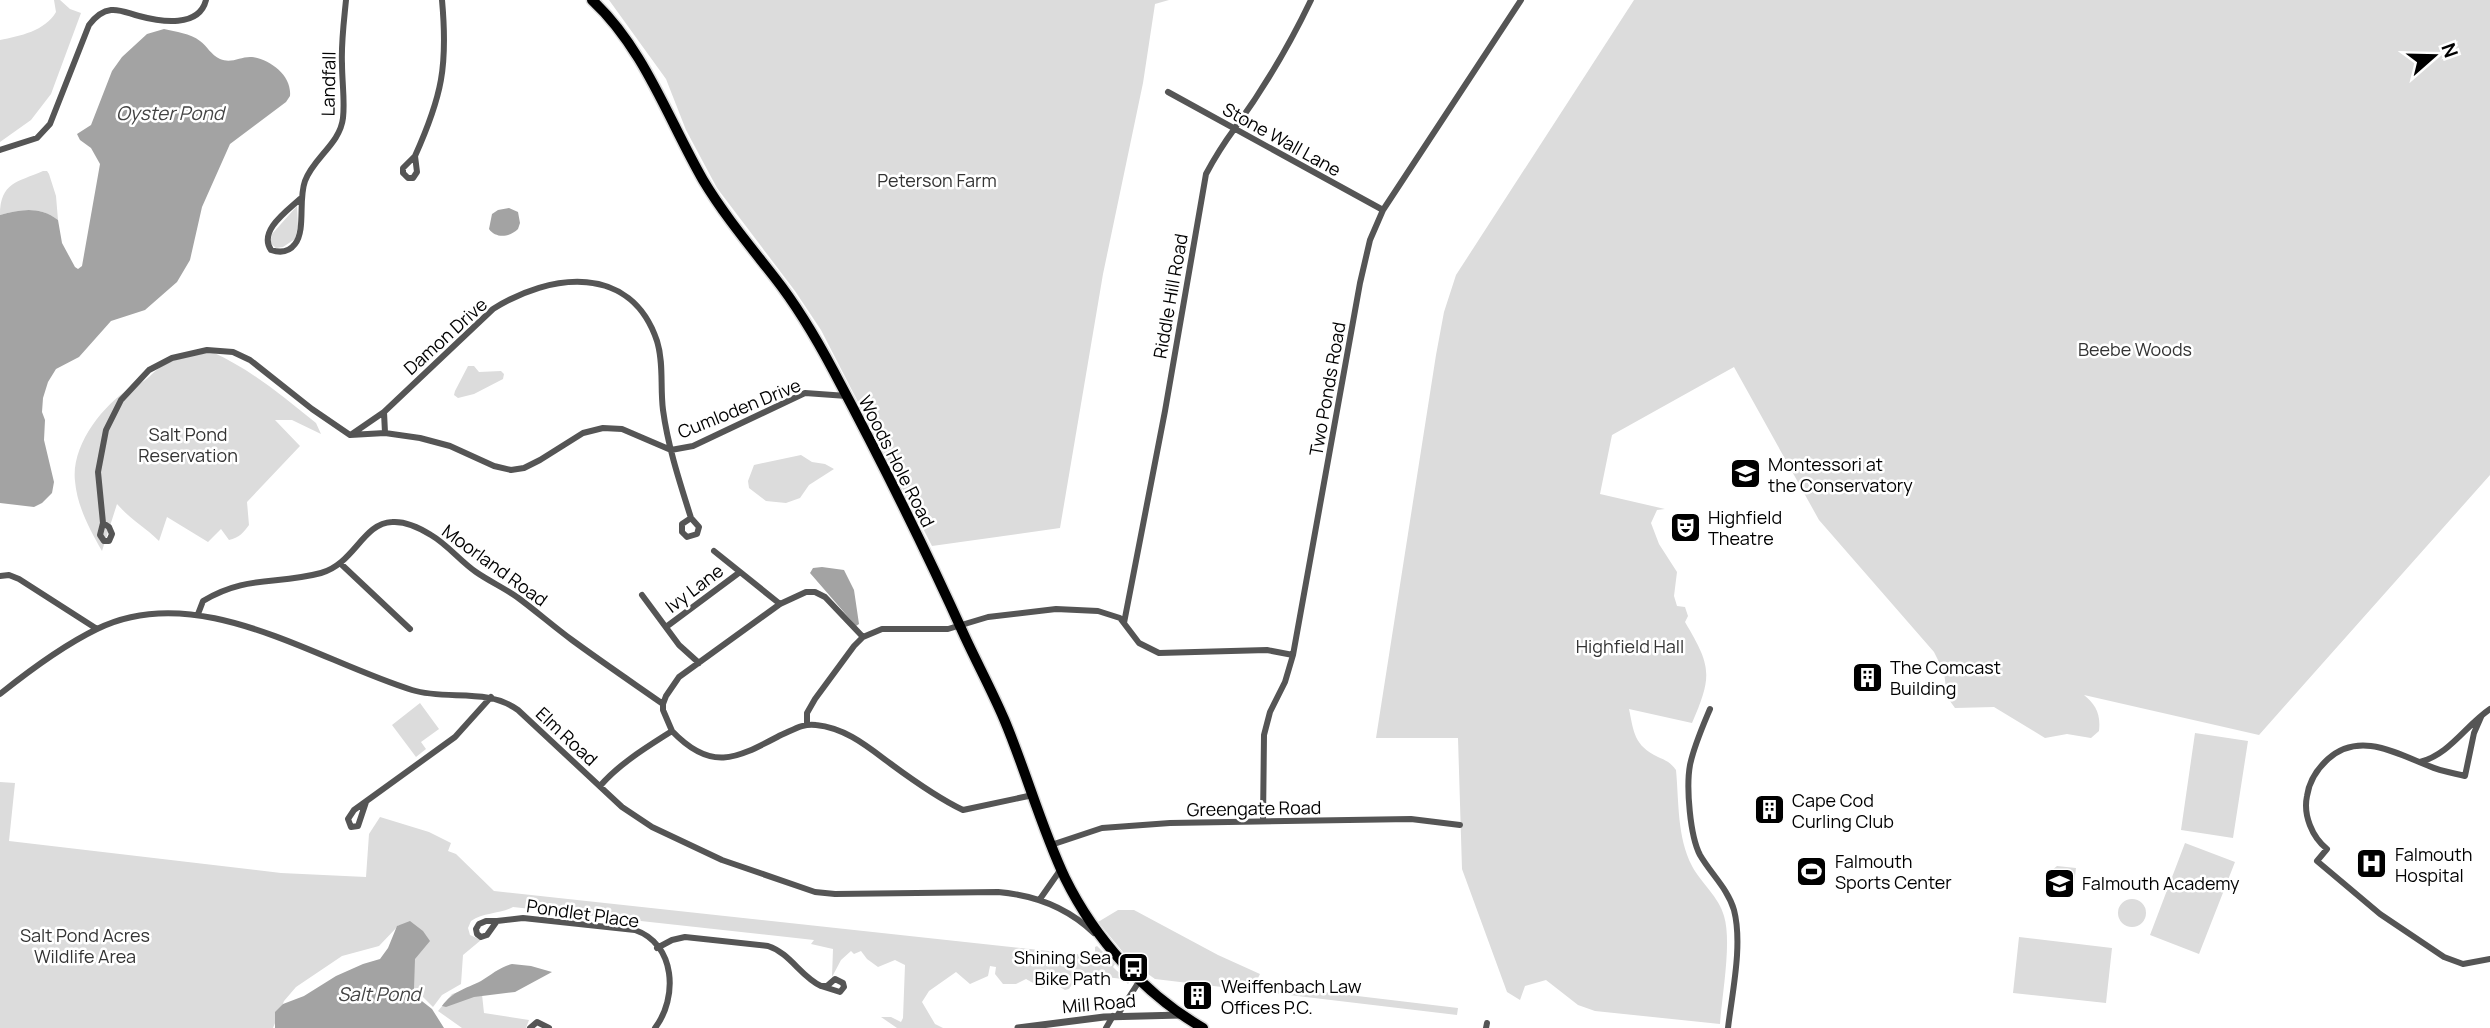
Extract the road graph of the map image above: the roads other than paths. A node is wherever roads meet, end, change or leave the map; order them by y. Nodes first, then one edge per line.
1 (206, 0) edge
2 (346, 0) edge
3 (442, 0) edge
4 (592, 0) edge
5 (1311, 0) edge
6 (1521, 0) edge
7 (1168, 92) dead end
8 (1235, 129) junction
9 (0, 150) edge
10 (415, 156) dead end
11 (300, 199) junction
12 (1383, 210) junction
13 (847, 396) junction
14 (384, 412) junction
15 (385, 433) junction
16 (350, 435) junction
17 (671, 450) junction
18 (691, 518) dead end
19 (103, 523) dead end
20 (713, 551) dead end
21 (341, 564) junction
22 (740, 572) junction
23 (0, 576) edge
24 (642, 595) dead end
25 (780, 604) junction
26 (198, 614) junction
27 (1124, 623) junction
28 (961, 626) junction
29 (666, 627) junction
30 (97, 629) junction
31 (410, 629) dead end
32 (863, 637) junction
33 (1293, 654) junction
34 (699, 663) junction
35 (0, 694) edge
36 (491, 697) junction
37 (663, 704) junction
38 (1710, 709) dead end
39 (2490, 709) edge
40 (2481, 717) junction
41 (807, 724) junction
42 (672, 731) junction
43 (2420, 762) junction
44 (600, 786) junction
45 (1033, 795) junction
46 (366, 802) dead end
47 (1263, 821) junction
48 (1460, 825) dead end
49 (1051, 845) junction
50 (1061, 869) junction
51 (1040, 899) junction
52 (497, 921) dead end
53 (1109, 946) junction
54 (657, 948) junction
55 (2490, 959) edge
56 (1140, 980) junction
57 (821, 986) dead end
58 (1182, 1015) junction
59 (1115, 1016) junction
60 (530, 1028) edge
61 (549, 1028) edge
62 (655, 1028) edge
63 (1018, 1028) edge
64 (1106, 1028) edge
65 (1203, 1028) edge
66 (1728, 1028) edge

1 - 9 street
2 - 11 street, Landfall
3 - 10 street
4 - 13 highway, Woods Hole Road
5 - 8 street, Riddle Hill Road
6 - 12 street, Two Ponds Road
7 - 8 street, Stone Wall Lane
8 - 12 street, Stone Wall Lane
8 - 27 street, Riddle Hill Road
11 - 11 street, Landfall
12 - 33 street, Two Ponds Road
13 - 17 street, Cumloden Drive
13 - 28 highway, Woods Hole Road
14 - 15 street
14 - 16 street, Damon Drive
14 - 17 street, Damon Drive
15 - 16 street, Cumloden Drive
15 - 17 street, Cumloden Drive
16 - 19 street
17 - 18 street, Damon Drive
20 - 22 street
21 - 26 street
21 - 31 street
21 - 37 street, Moorland Road
22 - 25 street
22 - 29 street, Ivy Lane
23 - 30 street
24 - 29 street
25 - 32 street
25 - 34 street
26 - 30 street, Elm Road
26 - 36 street, Elm Road
27 - 28 street
27 - 33 street
28 - 32 street
28 - 45 highway, Woods Hole Road
29 - 34 street
30 - 35 street, Elm Road
32 - 41 street
33 - 47 street, Two Ponds Road
34 - 37 street
36 - 44 street, Elm Road
36 - 46 street
37 - 42 street
38 - 66 street
39 - 40 street
40 - 43 street
40 - 43 street
41 - 42 street
41 - 45 street
42 - 44 street
43 - 55 street
44 - 51 street, Elm Road
45 - 49 highway, Woods Hole Road
47 - 48 street, Greengate Road
47 - 49 street, Greengate Road
49 - 50 highway, Woods Hole Road
50 - 51 street
50 - 53 highway, Woods Hole Road
51 - 53 street, Elm Road
52 - 54 street, Pondlet Place
53 - 56 highway, Woods Hole Road
54 - 57 street
54 - 62 street, Pondlet Place
56 - 58 highway, Woods Hole Road
56 - 59 street
58 - 59 street, Mill Road
58 - 65 highway, Woods Hole Road
59 - 63 street, Mill Road
59 - 64 street
60 - 61 street

